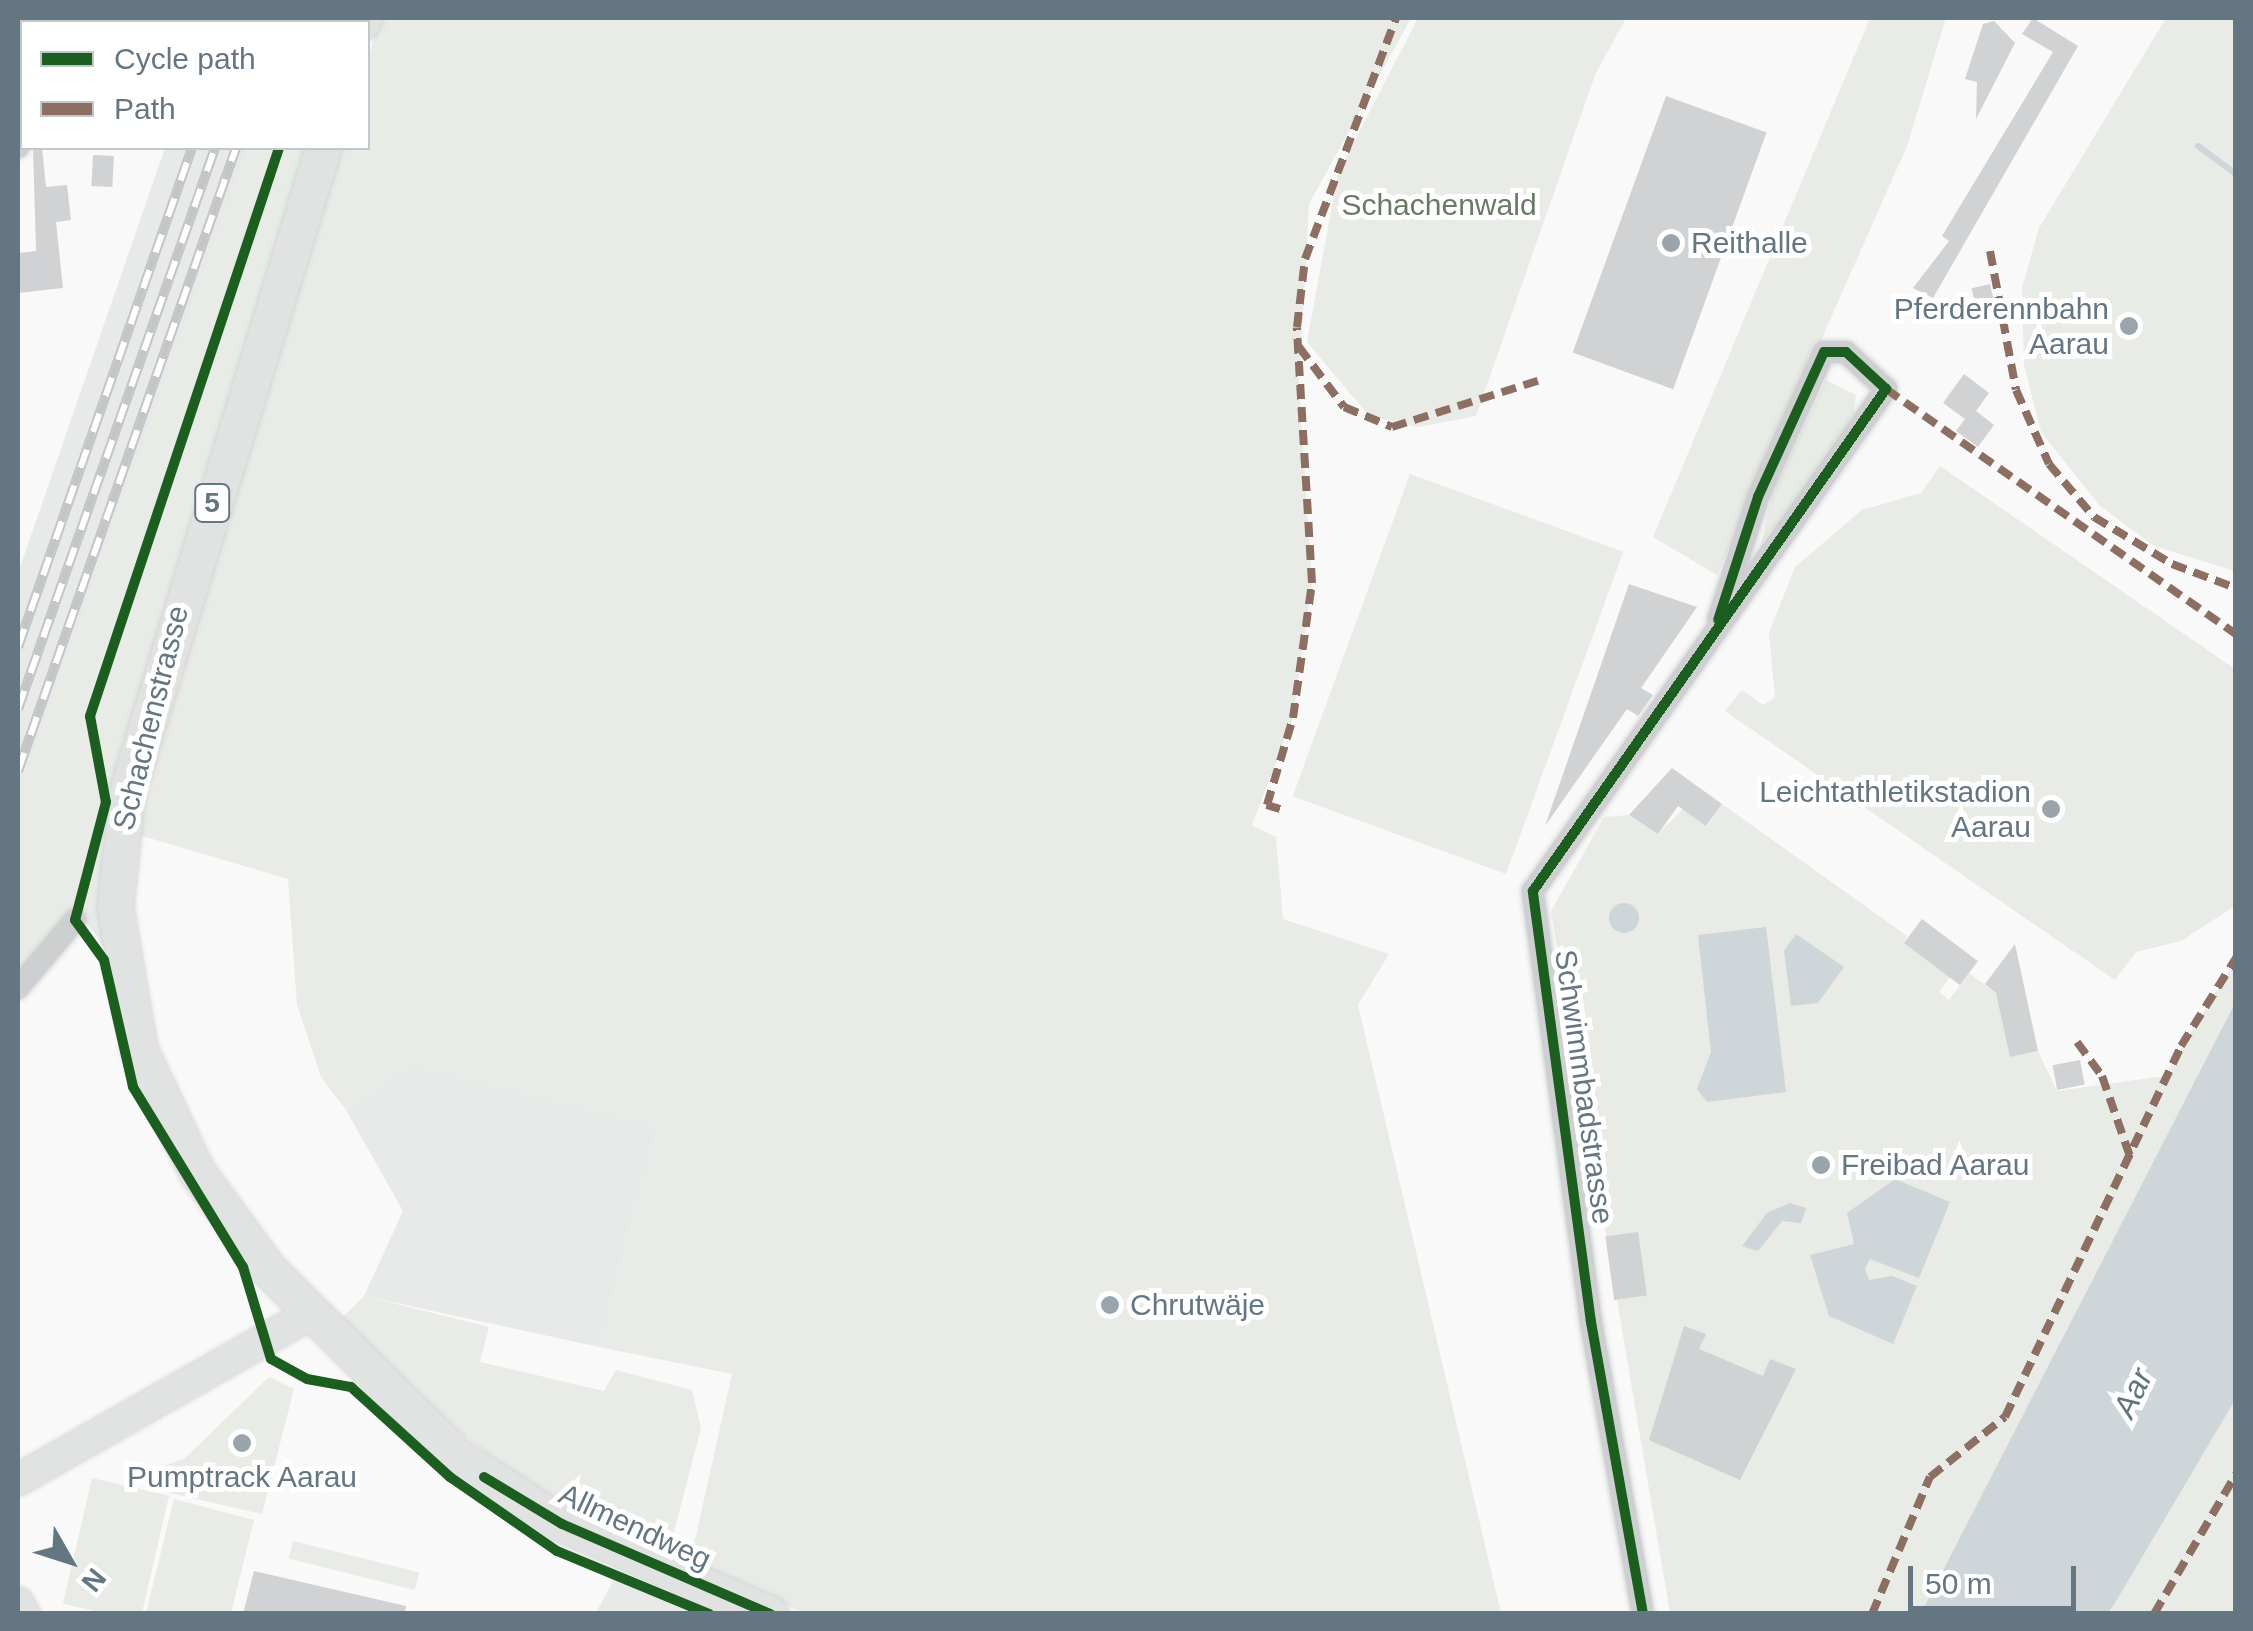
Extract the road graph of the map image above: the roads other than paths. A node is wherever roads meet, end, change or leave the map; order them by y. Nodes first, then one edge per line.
1 (322, 150) edge
2 (1718, 620) junction
3 (75, 920) dead end
4 (18, 988) edge
5 (309, 1315) junction
6 (18, 1480) edge
7 (18, 1603) edge
8 (24, 1614) edge
9 (770, 1614) edge
10 (1643, 1614) edge

1 - 5 main road, Schachenstrasse / 5
2 - 2 street, Schwimmbadstrasse
2 - 10 street, Schwimmbadstrasse
3 - 4 street
5 - 6 street
5 - 9 main road, Allmendweg / 5
7 - 8 street

